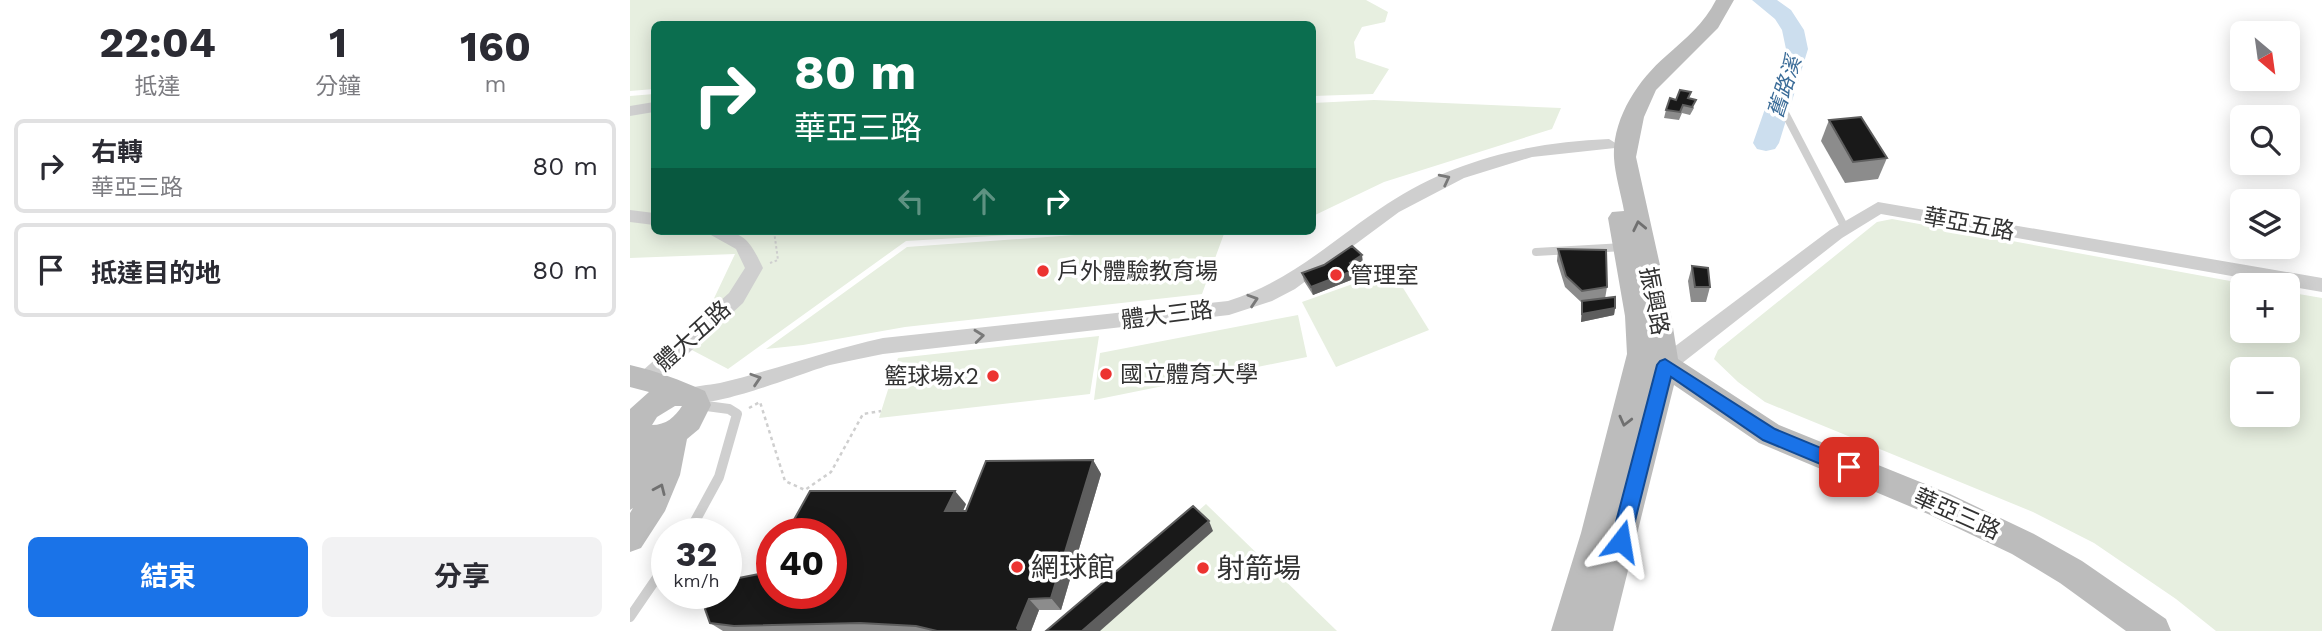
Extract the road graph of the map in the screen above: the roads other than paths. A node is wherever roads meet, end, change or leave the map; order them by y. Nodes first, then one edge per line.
1 (1707, 0) edge
2 (1725, 0) edge
3 (651, 108) edge
4 (630, 111) edge
5 (1785, 113) dead end
6 (1618, 145) junction
7 (630, 216) edge
8 (651, 219) edge
9 (1845, 228) junction
10 (724, 235) edge
11 (1625, 247) junction
12 (1536, 252) dead end
13 (2322, 285) edge
14 (1653, 360) junction
15 (687, 398) junction
16 (646, 405) edge
17 (630, 496) edge
18 (697, 518) edge
19 (630, 538) edge
20 (651, 586) edge
21 (630, 617) edge
22 (1568, 631) edge
23 (1596, 631) edge
24 (2154, 631) edge

1 - 6 street, 振興路
2 - 6 street, 振興路
3 - 4 street
5 - 9 lane
6 - 11 street, 振興路
14 -> 6 street, 振興路
15 -> 6 street, 體大三路
7 - 8 street
9 - 13 street, 華亞五路
9 - 14 street, 華亞五路
10 - 16 street, 體大五路
11 - 12 lane
11 - 14 street, 振興路
14 -> 22 street, 振興路
14 - 23 street, 振興路
14 - 24 street, 華亞三路
15 - 16 street
15 - 18 lane
16 - 17 street
19 -> 16 street
20 - 21 lane

